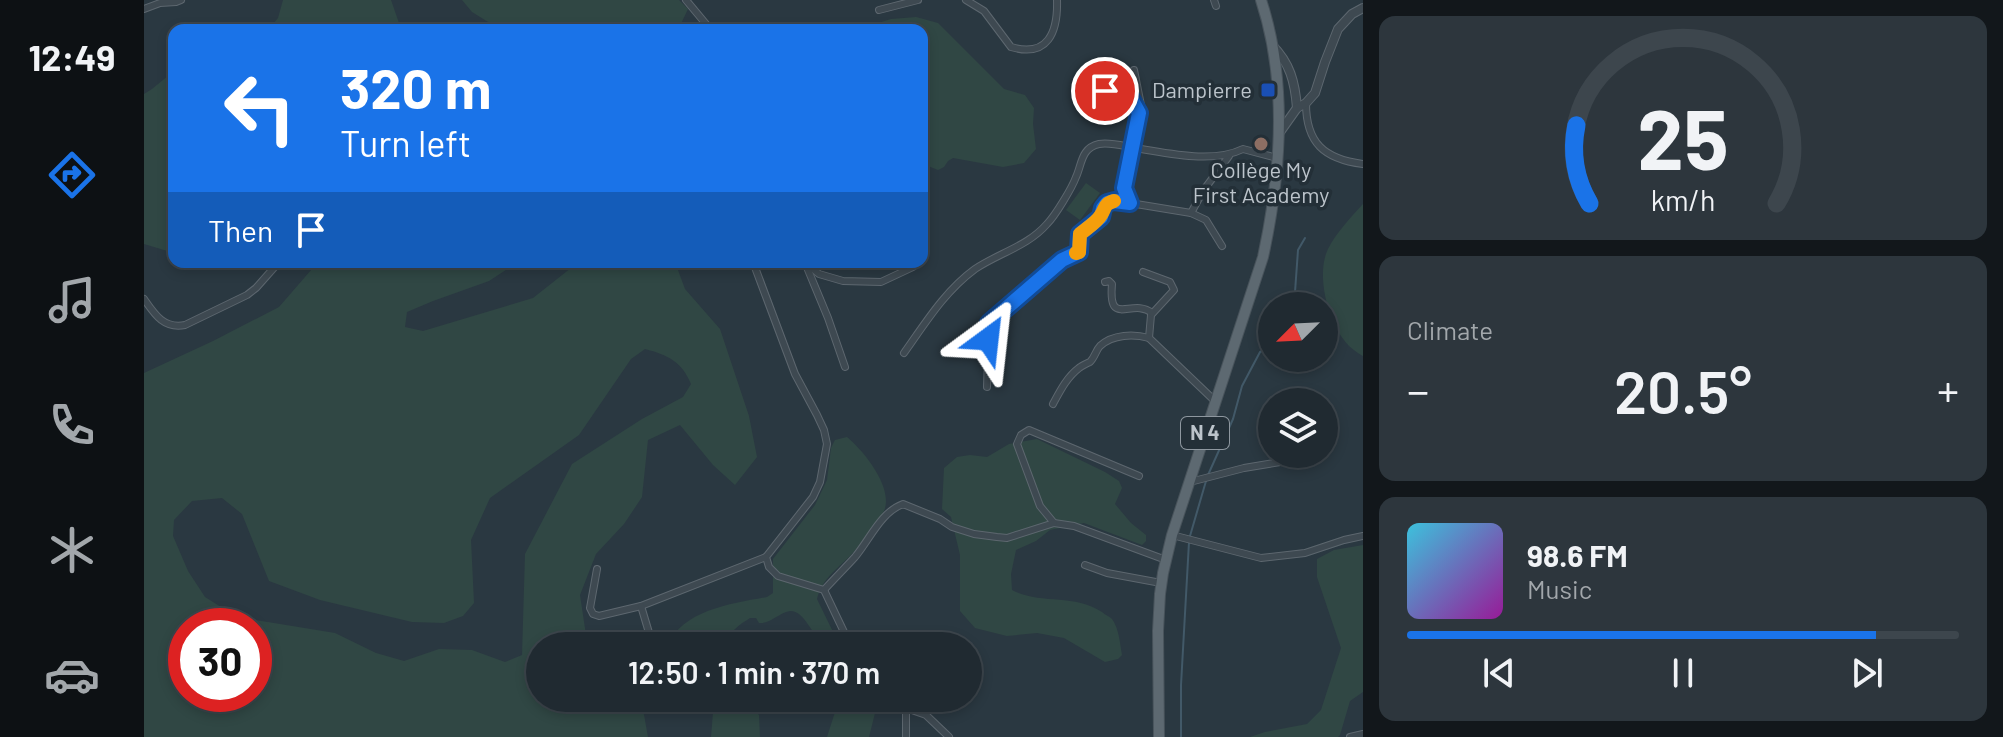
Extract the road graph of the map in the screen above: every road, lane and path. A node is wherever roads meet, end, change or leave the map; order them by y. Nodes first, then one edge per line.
1 (181, 0) edge
2 (686, 0) edge
3 (918, 0) edge
4 (966, 0) edge
5 (1057, 0) edge
6 (1261, 0) edge
7 (1363, 8) edge
8 (144, 9) edge
9 (879, 10) dead end
10 (706, 24) edge
11 (1272, 45) junction
12 (1134, 70) dead end
13 (1105, 91) dead end
14 (1301, 105) junction
15 (1139, 113) junction
16 (1279, 134) junction
17 (1131, 147) junction
18 (1229, 156) junction
19 (1277, 158) junction
20 (1363, 164) edge
21 (1130, 203) junction
22 (1191, 213) junction
23 (1222, 246) dead end
24 (274, 268) edge
25 (755, 268) edge
26 (807, 268) edge
27 (812, 268) edge
28 (911, 268) edge
29 (1143, 272) dead end
30 (1105, 282) dead end
31 (144, 299) edge
32 (1152, 313) junction
33 (1149, 338) junction
34 (904, 353) dead end
35 (845, 367) dead end
36 (987, 387) dead end
37 (1216, 402) junction
38 (1053, 404) dead end
39 (1258, 466) edge
40 (1139, 476) dead end
41 (1190, 482) junction
42 (1054, 523) junction
43 (1172, 535) junction
44 (1363, 536) edge
45 (766, 557) junction
46 (1166, 560) junction
47 (1085, 565) dead end
48 (597, 569) dead end
49 (1161, 583) junction
50 (824, 590) junction
51 (641, 606) junction
52 (649, 632) edge
53 (844, 632) edge
54 (906, 712) edge
55 (917, 712) edge
56 (1363, 734) edge
57 (906, 737) edge
58 (949, 737) edge
59 (1159, 737) edge
60 (1350, 737) edge

1 - 8 street
2 - 10 street
3 - 9 street
4 - 5 street
6 - 11 main road, N 4
7 - 14 street
11 - 14 street
11 - 16 main road, N 4
12 - 15 street
13 - 15 street
14 - 16 street
14 - 20 street
15 - 17 street
16 - 19 main road, N 4
17 - 18 street
17 - 21 street
17 - 34 street
18 - 19 street
18 - 22 street
19 - 37 main road, N 4
21 - 22 street
21 - 36 street
22 - 23 street
24 - 31 street
25 - 45 street
26 - 35 street
27 - 28 street
29 - 32 street
30 - 32 street
32 - 33 street
33 - 37 street
33 - 38 street
37 - 41 main road, N 4
39 - 41 street
40 - 42 street
41 - 43 main road, N 4
42 - 46 street
42 - 50 street
43 - 44 street
43 - 46 main road, N 4
45 - 50 street
45 - 51 street
46 - 49 main road, N 4
47 - 49 street
48 - 51 street
49 - 59 main road, N 4
50 - 53 street
51 - 52 street
54 - 57 street
55 - 58 street
56 - 60 street

